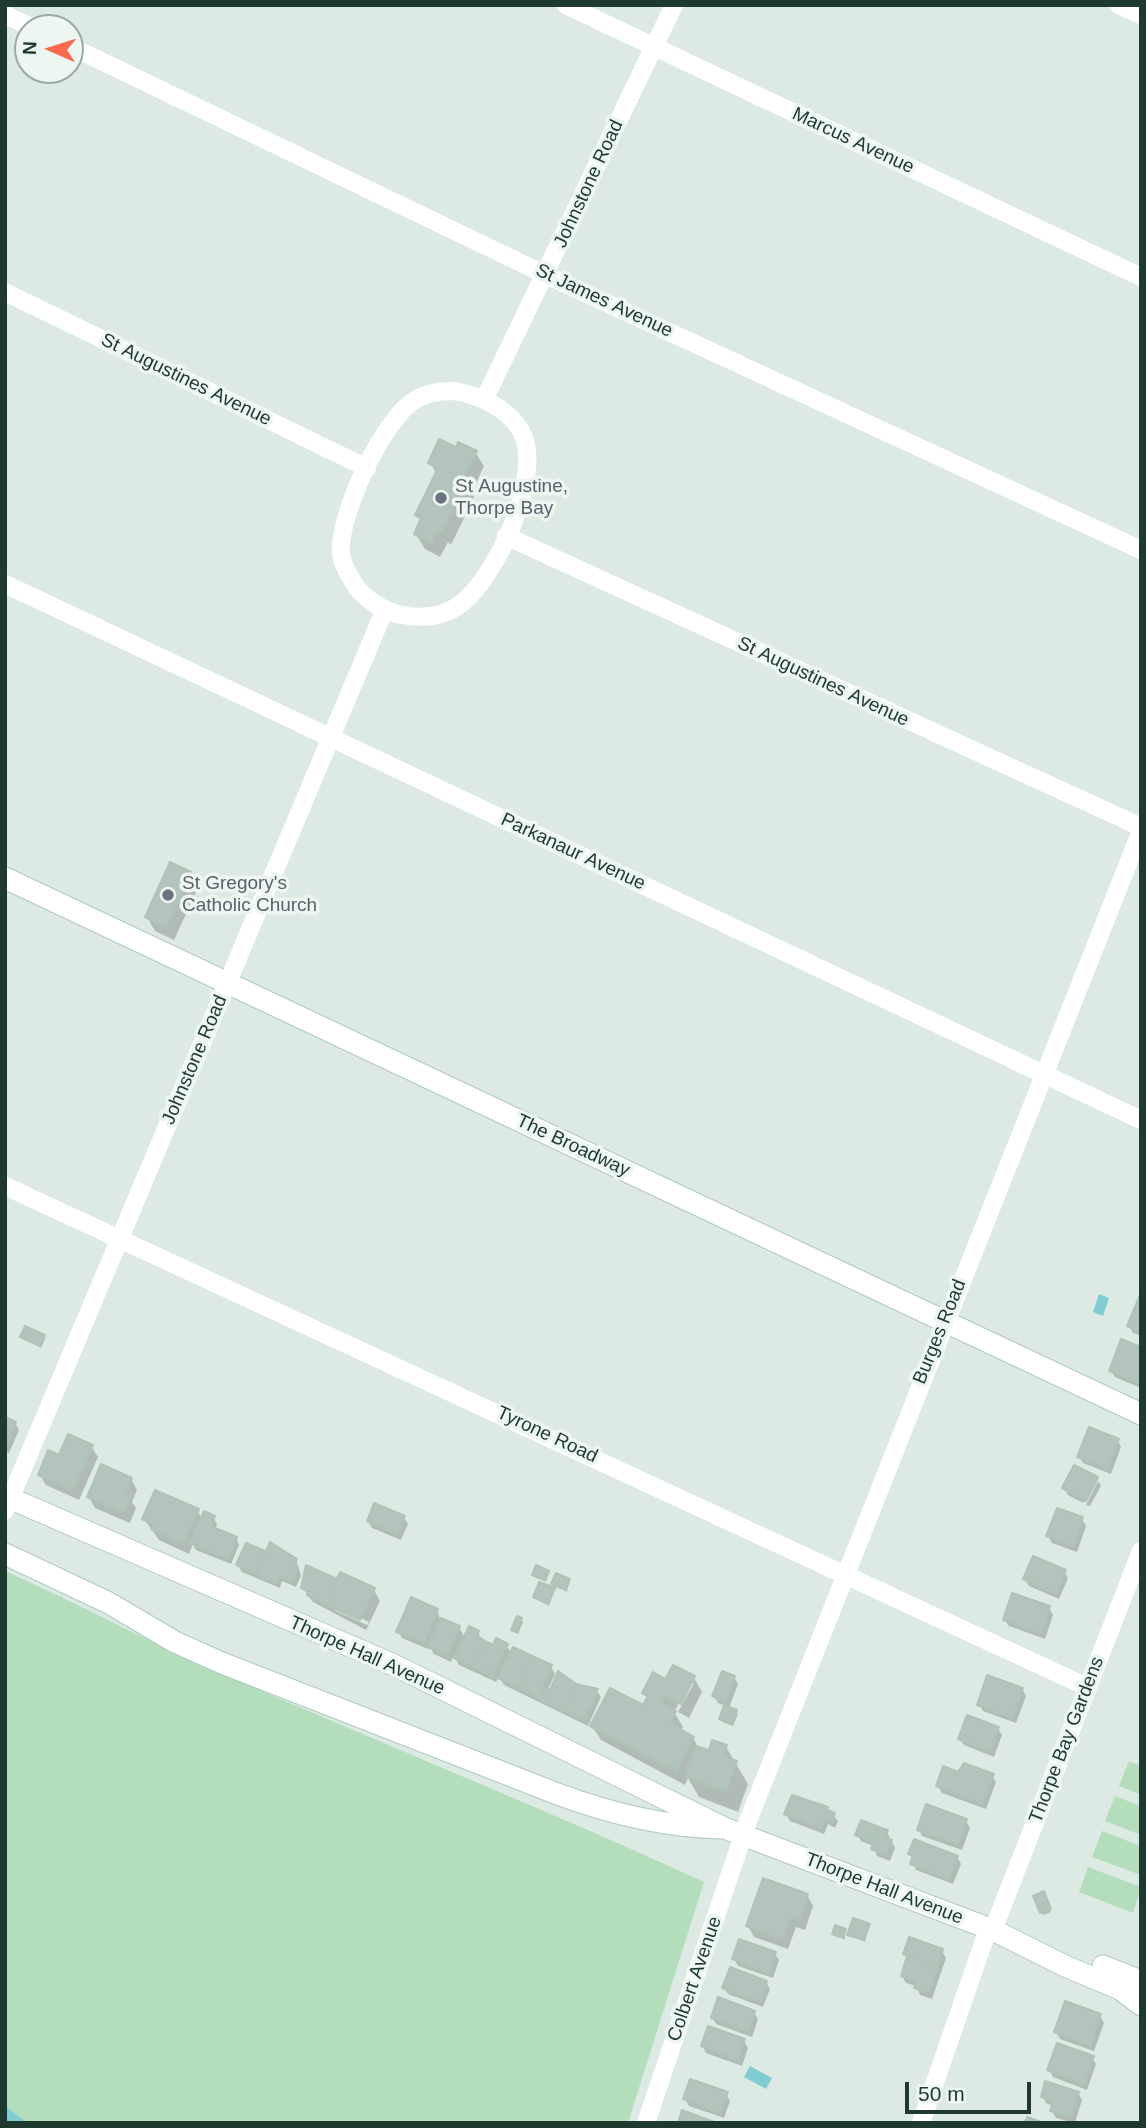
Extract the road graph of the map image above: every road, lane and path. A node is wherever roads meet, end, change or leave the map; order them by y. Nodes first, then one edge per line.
1 (566, 5) edge
2 (674, 5) edge
3 (1119, 5) edge
4 (1141, 15) edge
5 (654, 46) junction
6 (84, 53) edge
7 (546, 275) junction
8 (1141, 278) edge
9 (5, 292) edge
10 (484, 400) junction
11 (366, 468) junction
12 (506, 536) junction
13 (1141, 550) edge
14 (5, 584) edge
15 (385, 609) junction
16 (329, 737) junction
17 (1141, 829) edge
18 (5, 878) edge
19 (228, 982) junction
20 (1043, 1074) junction
21 (1141, 1120) edge
22 (5, 1186) edge
23 (121, 1238) junction
24 (944, 1322) junction
25 (1141, 1415) edge
26 (7, 1502) edge
27 (1141, 1551) edge
28 (5, 1554) edge
29 (845, 1574) junction
30 (1087, 1687) junction
31 (733, 1831) junction
32 (995, 1931) junction
33 (1141, 1981) edge
34 (1141, 2005) edge
35 (646, 2123) edge
36 (922, 2123) edge

1 - 5 street, Marcus Avenue
2 - 5 street, Johnstone Road
3 - 4 street
5 - 7 street, Johnstone Road
5 - 8 street, Marcus Avenue
6 - 7 street, St James Avenue
7 - 10 street, Johnstone Road
7 - 13 street, St James Avenue
9 - 11 street, St Augustines Avenue
10 - 11 street
10 - 12 street
11 - 15 street
12 - 15 street
12 - 17 street, St Augustines Avenue
14 - 16 street, Parkanaur Avenue
15 - 16 street, Johnstone Road
16 - 19 street, Johnstone Road
16 - 20 street, Parkanaur Avenue
17 - 20 street, Burges Road
18 - 19 street, The Broadway
19 - 23 street, Johnstone Road
19 - 24 street, The Broadway
20 - 21 street, Parkanaur Avenue
20 - 24 street, Burges Road
22 - 23 street, Tyrone Road
23 - 26 street, Johnstone Road
23 - 29 street, Tyrone Road
24 - 25 street, The Broadway
24 - 29 street, Burges Road
26 - 31 street, Thorpe Hall Avenue
27 - 30 street, Thorpe Bay Gardens
28 - 31 street, Thorpe Hall Avenue
29 - 30 street, Tyrone Road
29 - 31 street, Burges Road
30 - 32 street, Thorpe Bay Gardens
31 - 32 street, Thorpe Hall Avenue
31 - 35 street, Colbert Avenue
32 - 33 street, Thorpe Hall Avenue
32 - 34 street, Thorpe Hall Avenue
32 - 36 street, Thorpe Bay Gardens

